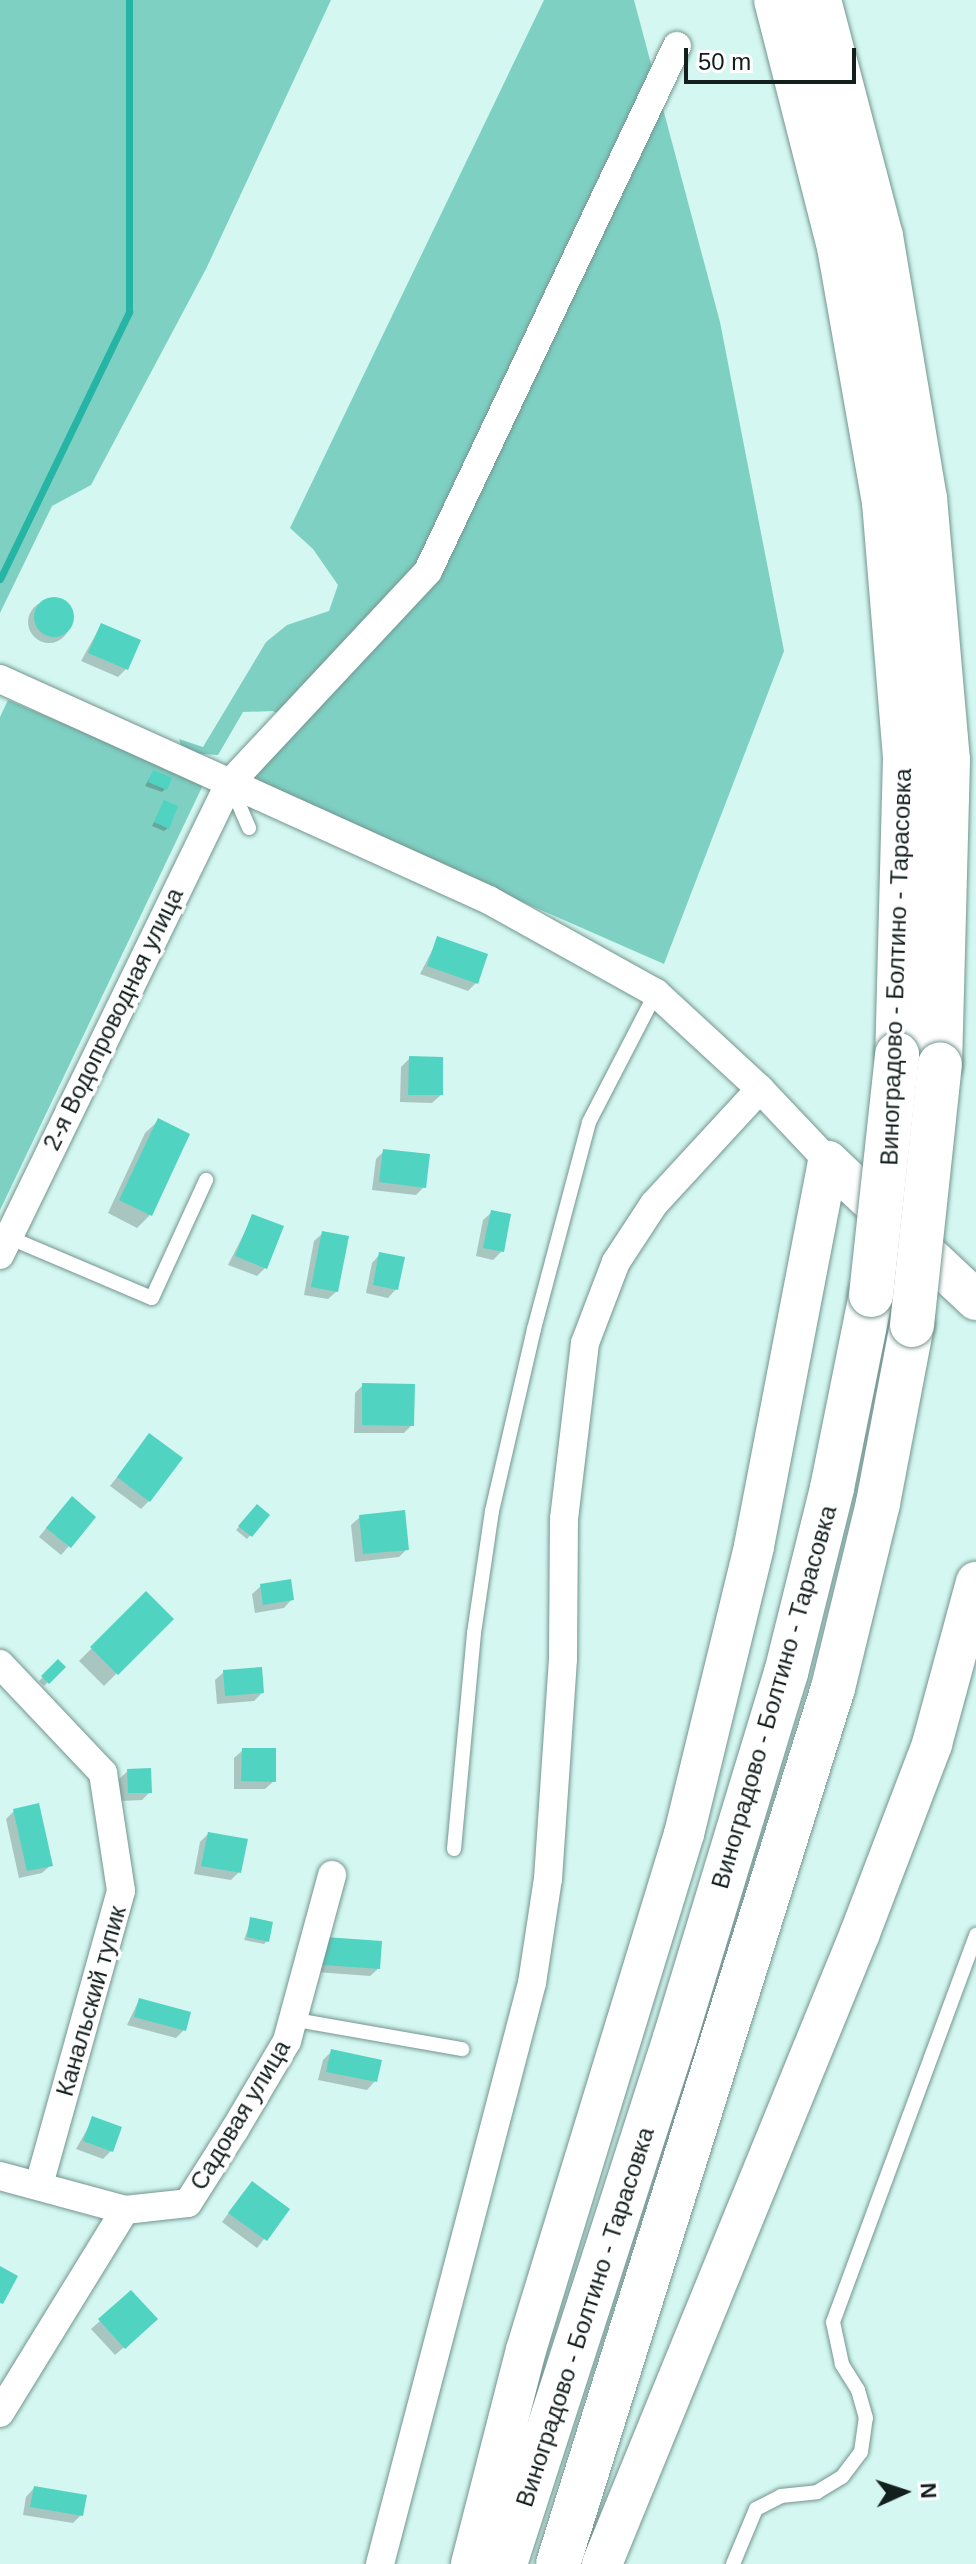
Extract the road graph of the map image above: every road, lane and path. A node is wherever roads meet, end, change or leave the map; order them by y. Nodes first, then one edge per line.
1 (776, 0) edge
2 (819, 0) edge
3 (677, 46) dead end
4 (0, 679) edge
5 (229, 784) junction
6 (249, 828) dead end
7 (656, 993) junction
8 (760, 1089) junction
9 (828, 1161) junction
10 (206, 1180) dead end
11 (4, 1246) edge
12 (976, 1300) edge
13 (976, 1582) edge
14 (0, 1664) edge
15 (454, 1849) dead end
16 (332, 1875) dead end
17 (976, 1935) edge
18 (291, 2019) junction
19 (462, 2049) dead end
20 (0, 2176) edge
21 (39, 2185) junction
22 (125, 2210) junction
23 (0, 2413) edge
24 (380, 2564) edge
25 (471, 2564) edge
26 (505, 2564) edge
27 (558, 2564) edge
28 (602, 2564) edge
29 (733, 2564) edge

1 - 26 main road, Виноградово - Болтино - Тарасовка, bridge
2 - 27 main road, Виноградово - Болтино - Тарасовка, bridge
3 - 5 street, 2-я Водопроводная улица
4 - 5 street
5 - 6 lane
5 - 7 street
5 - 11 street, 2-я Водопроводная улица
7 - 8 street
7 - 15 lane
8 - 9 street
8 - 24 street
9 - 12 street
9 - 25 street
10 - 11 lane
13 - 28 street
14 - 21 street, Канальский тупик
16 - 18 street, Садовая улица
17 - 29 lane
18 - 19 lane
18 - 22 street, Садовая улица
20 - 21 street
21 - 22 street
22 - 23 street

